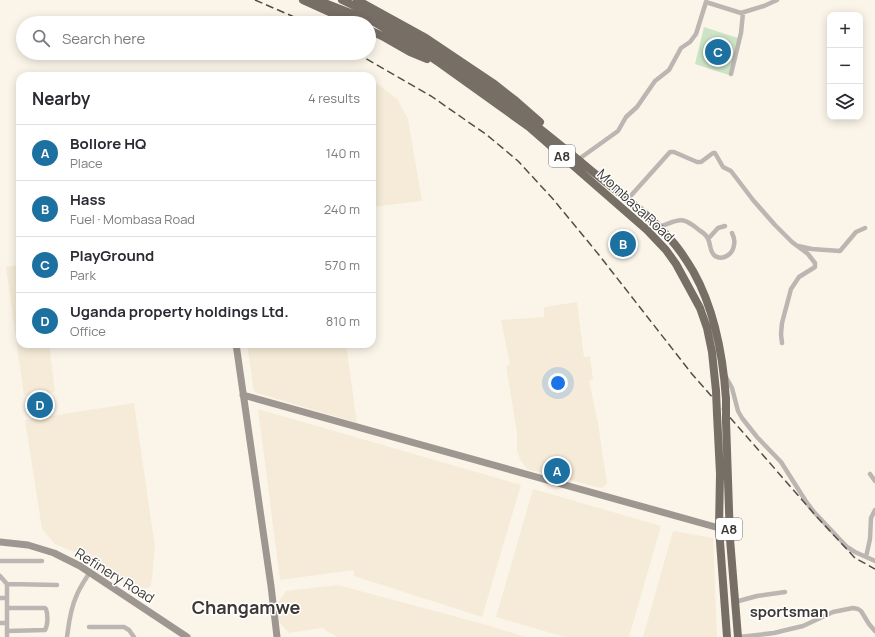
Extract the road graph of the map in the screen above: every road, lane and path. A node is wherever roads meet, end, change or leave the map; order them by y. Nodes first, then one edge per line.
1 (303, 0) edge
2 (317, 0) edge
3 (342, 0) edge
4 (357, 0) edge
5 (777, 0) edge
6 (743, 13) junction
7 (338, 16) edge
8 (358, 16) edge
9 (374, 16) edge
10 (376, 17) edge
11 (376, 23) edge
12 (376, 33) edge
13 (441, 64) junction
14 (731, 74) dead end
15 (567, 150) junction
16 (579, 160) junction
17 (627, 200) junction
18 (725, 226) dead end
19 (659, 228) junction
20 (865, 228) dead end
21 (732, 233) dead end
22 (708, 239) junction
23 (796, 246) junction
24 (782, 343) dead end
25 (237, 348) edge
26 (724, 374) junction
27 (243, 395) junction
28 (870, 474) dead end
29 (875, 481) edge
30 (875, 510) edge
31 (719, 528) junction
32 (0, 542) edge
33 (866, 557) junction
34 (0, 560) edge
35 (42, 560) dead end
36 (875, 561) edge
37 (90, 572) junction
38 (0, 576) edge
39 (7, 584) junction
40 (57, 586) dead end
41 (785, 592) dead end
42 (0, 598) edge
43 (7, 598) junction
44 (735, 602) junction
45 (7, 608) junction
46 (0, 623) edge
47 (7, 623) junction
48 (88, 627) dead end
49 (7, 631) junction
50 (875, 631) edge
51 (7, 637) edge
52 (67, 637) edge
53 (134, 637) edge
54 (187, 637) edge
55 (277, 637) edge
56 (727, 637) edge
57 (738, 637) edge

1 - 7 highway
2 - 8 highway, Mombasa Road / A8
3 - 9 highway, Mombasa Road / A8
4 - 15 highway
5 - 6 street
6 - 14 street
6 - 16 street
10 - 15 highway, Mombasa Road / A8
11 - 13 highway, Mombasa Road / A8
12 - 13 highway
13 - 31 highway, Mombasa Road / A8, bridge
15 - 16 highway, Mombasa Road / A8
16 - 17 highway, Mombasa Road / A8
17 - 19 highway, Mombasa Road / A8
17 - 23 street
18 - 22 street
19 - 22 street
19 - 26 highway, Mombasa Road / A8
20 - 23 street
21 - 22 street
23 - 24 street
25 - 27 street
26 - 33 street
26 - 44 highway, Mombasa Road / A8, bridge
27 - 31 street
27 - 55 street
28 - 29 street
30 - 33 street
31 - 56 highway, Mombasa Road / A8
32 - 37 street, Refinery Road
33 - 36 street
34 - 35 street
37 - 52 street
37 - 54 street, Refinery Road
38 - 39 street
39 - 40 street
39 - 43 street
41 - 44 street
42 - 43 street
43 - 45 street
44 - 57 highway, Mombasa Road / A8
45 - 47 street
45 - 49 street
46 - 47 street
47 - 49 street
48 - 53 street
49 - 51 street
50 - 57 street

